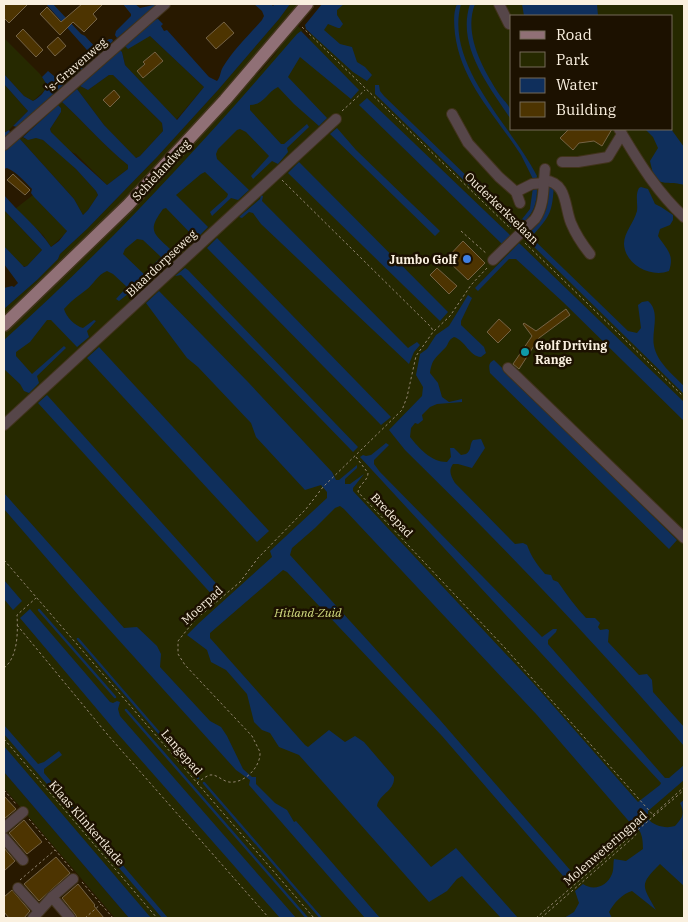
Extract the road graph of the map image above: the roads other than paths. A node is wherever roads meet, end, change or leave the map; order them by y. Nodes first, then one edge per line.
1 (165, 4) edge
2 (307, 4) edge
3 (499, 4) edge
4 (510, 24) dead end
5 (452, 114) dead end
6 (336, 119) road end
7 (620, 131) edge
8 (5, 144) edge
9 (562, 162) dead end
10 (545, 169) dead end
11 (544, 181) junction
12 (516, 192) junction
13 (520, 203) dead end
14 (684, 216) edge
15 (590, 254) dead end
16 (493, 260) road end
17 (4, 325) edge
18 (508, 368) dead end
19 (4, 425) edge
20 (684, 538) edge
21 (23, 812) road end
22 (4, 828) edge
23 (4, 838) edge
24 (23, 860) dead end
25 (73, 879) dead end
26 (18, 888) road end
27 (52, 896) junction
28 (36, 915) edge
29 (70, 918) edge

1 - 8 street, 's-Gravenweg
2 - 17 main road, Schielandweg
3 - 4 street
5 - 12 street
6 - 19 street, Blaardorpseweg
7 - 9 street
7 - 14 street
10 - 11 street
11 - 12 street
11 - 15 street
11 - 16 street
12 - 13 street
18 - 20 street
21 - 22 street
23 - 24 street
25 - 27 street
26 - 28 street
27 - 28 street
27 - 29 street

